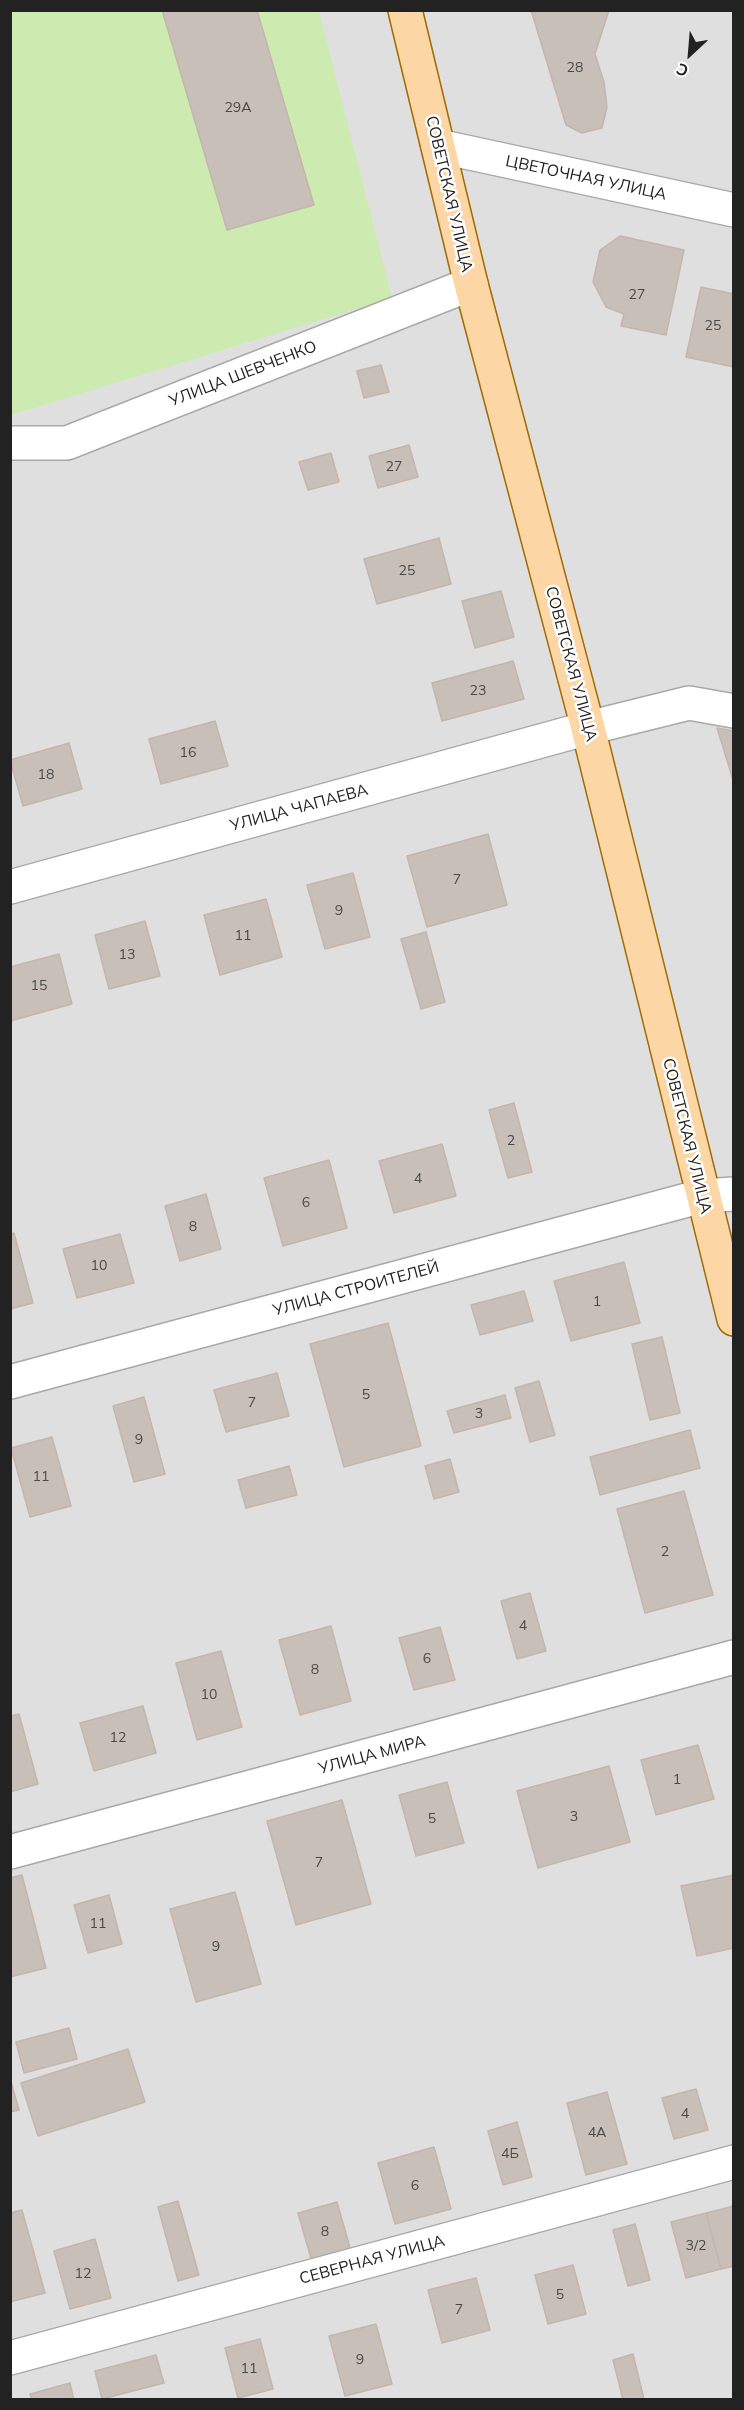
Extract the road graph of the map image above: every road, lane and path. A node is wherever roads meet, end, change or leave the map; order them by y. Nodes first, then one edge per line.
1 (405, 10) edge
2 (438, 146) junction
3 (734, 210) edge
4 (471, 284) junction
5 (10, 443) edge
6 (734, 711) edge
7 (588, 728) junction
8 (10, 887) edge
9 (718, 1195) edge
10 (734, 1319) edge
11 (10, 1383) edge
12 (734, 1657) edge
13 (10, 1852) edge
14 (734, 2162) edge
15 (10, 2358) edge

1 - 2 main road, СОВЕТСКАЯ УЛИЦА
2 - 3 street, ЦВЕТОЧНАЯ УЛИЦА
2 - 4 main road, СОВЕТСКАЯ УЛИЦА
4 - 5 street, УЛИЦА ШЕВЧЕНКО
4 - 7 main road, СОВЕТСКАЯ УЛИЦА
6 - 7 street, УЛИЦА ЧАПАЕВА
7 - 8 street, УЛИЦА ЧАПАЕВА
7 - 9 main road, СОВЕТСКАЯ УЛИЦА
9 - 10 main road, СОВЕТСКАЯ УЛИЦА
9 - 11 street, УЛИЦА СТРОИТЕЛЕЙ
12 - 13 street, УЛИЦА МИРА
14 - 15 street, СЕВЕРНАЯ УЛИЦА

